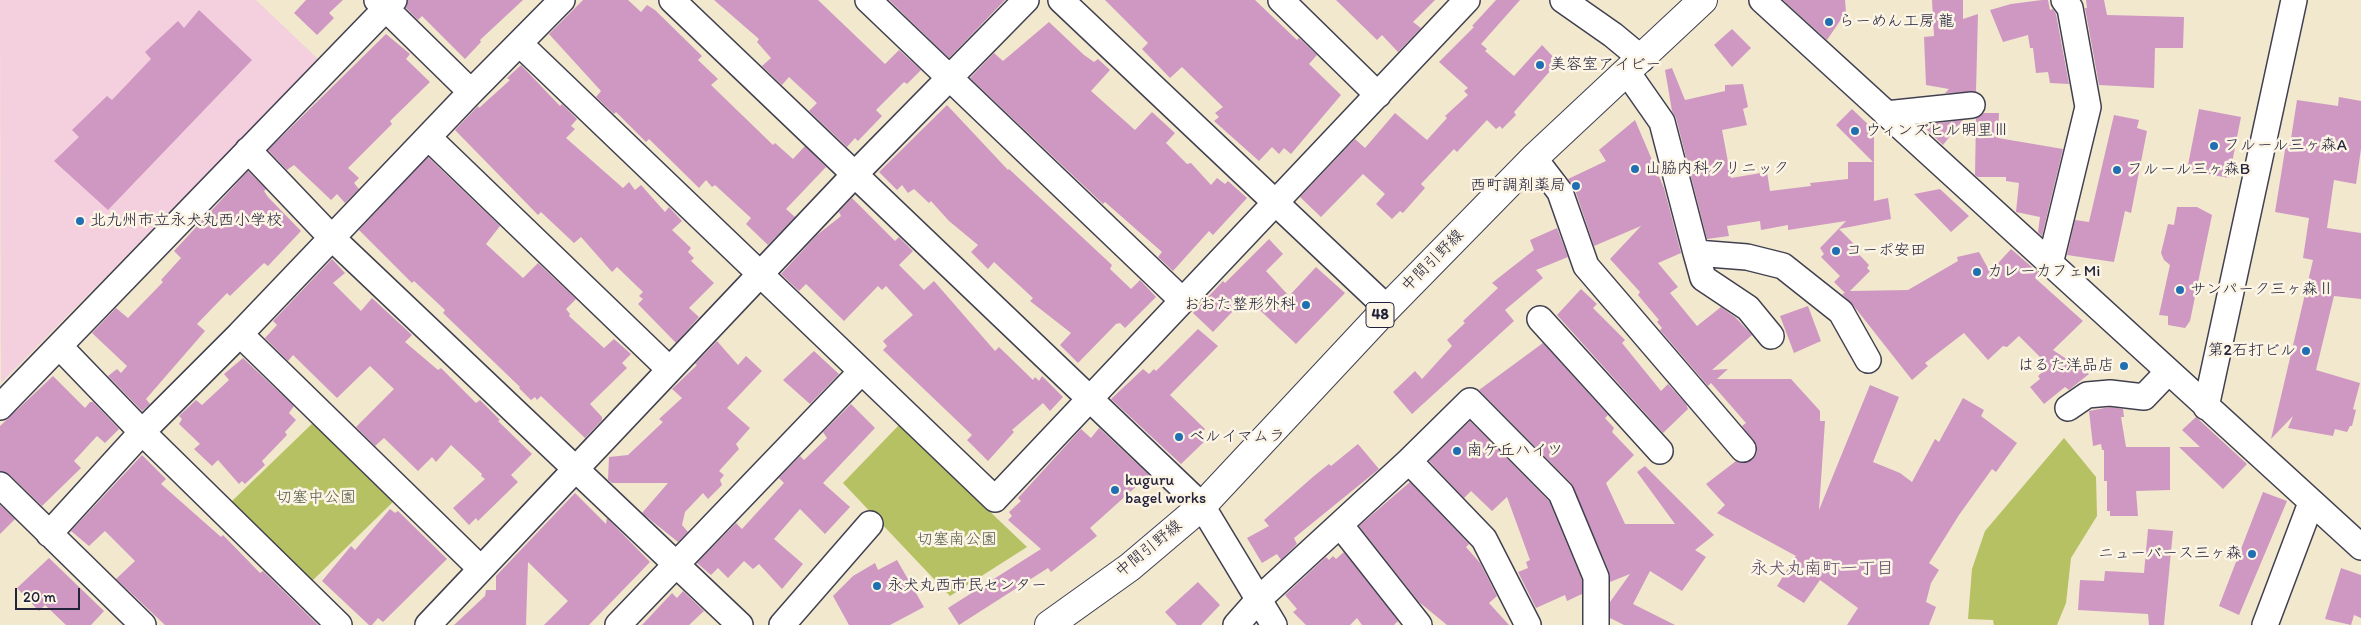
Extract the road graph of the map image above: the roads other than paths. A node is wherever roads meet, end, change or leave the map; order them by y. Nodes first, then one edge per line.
1 (562, 0) edge
2 (672, 0) edge
3 (868, 0) edge
4 (1026, 0) edge
5 (1061, 0) edge
6 (1281, 0) edge
7 (1467, 0) edge
8 (1563, 0) edge
9 (1703, 0) edge
10 (1762, 0) edge
11 (2064, 0) edge
12 (2294, 0) edge
13 (386, 3) edge
14 (520, 44) junction
15 (1634, 65) junction
16 (948, 78) junction
17 (471, 92) junction
18 (1378, 95) junction
19 (1972, 105) dead end
20 (1886, 114) junction
21 (429, 138) junction
22 (248, 150) junction
23 (1534, 158) junction
24 (856, 174) junction
25 (1274, 202) junction
26 (331, 238) junction
27 (1696, 253) junction
28 (2050, 264) junction
29 (760, 276) junction
30 (1182, 300) junction
31 (1386, 308) junction
32 (1540, 319) dead end
33 (240, 334) junction
34 (1770, 336) dead end
35 (60, 348) junction
36 (1868, 360) dead end
37 (669, 369) junction
38 (861, 372) junction
39 (2168, 372) junction
40 (1089, 398) junction
41 (0, 407) edge
42 (2206, 407) junction
43 (2068, 408) dead end
44 (142, 432) junction
45 (1743, 449) dead end
46 (1660, 451) dead end
47 (1409, 461) junction
48 (575, 469) junction
49 (0, 485) edge
50 (2311, 503) junction
51 (1202, 506) junction
52 (870, 524) dead end
53 (1341, 526) junction
54 (48, 534) junction
55 (2361, 547) edge
56 (676, 564) junction
57 (480, 569) junction
58 (1259, 599) junction
59 (1049, 624) edge
60 (1416, 624) edge
61 (143, 625) edge
62 (339, 625) edge
63 (428, 625) edge
64 (618, 625) edge
65 (740, 625) edge
66 (782, 625) edge
67 (1236, 625) edge
68 (1274, 625) edge
69 (1528, 625) edge
70 (1596, 625) edge
71 (2265, 625) edge

1 - 14 street
2 - 24 street
3 - 16 street
4 - 16 street
5 - 25 street
6 - 18 street
7 - 18 street
8 - 15 street
9 - 15 main road, 中間引野線 / 48
10 - 20 street
11 - 28 street
12 - 42 street
13 - 17 street
13 - 22 street
14 - 17 street
14 - 29 street
15 - 23 main road, 中間引野線 / 48
15 - 27 street
16 - 24 street
16 - 30 street
17 - 21 street
18 - 25 street
19 - 20 street
20 - 28 street
21 - 26 street
21 - 37 street
22 - 26 street
22 - 35 street
23 - 31 main road, 中間引野線 / 48
23 - 45 street
24 - 29 street
24 - 40 street
25 - 30 street
25 - 31 street
26 - 33 street
26 - 48 street
27 - 34 street
27 - 36 street
28 - 39 street
29 - 37 street
29 - 38 street
30 - 40 street
31 - 51 main road, 中間引野線 / 48
32 - 46 street
33 - 44 street
33 - 57 street
35 - 41 street
35 - 44 street
37 - 48 street
38 - 40 street
38 - 56 street
39 - 42 street
39 - 43 street
40 - 51 street
42 - 50 street
44 - 54 street
44 - 62 street
47 - 53 street
47 - 69 street
47 - 70 street
48 - 56 street
48 - 57 street
49 - 54 street
50 - 55 street
50 - 71 street
51 - 58 street
51 - 59 main road, 中間引野線 / 48
52 - 66 street
53 - 58 street
53 - 60 street
54 - 61 street
56 - 64 street
56 - 65 street
57 - 63 street
58 - 67 street
58 - 68 street

